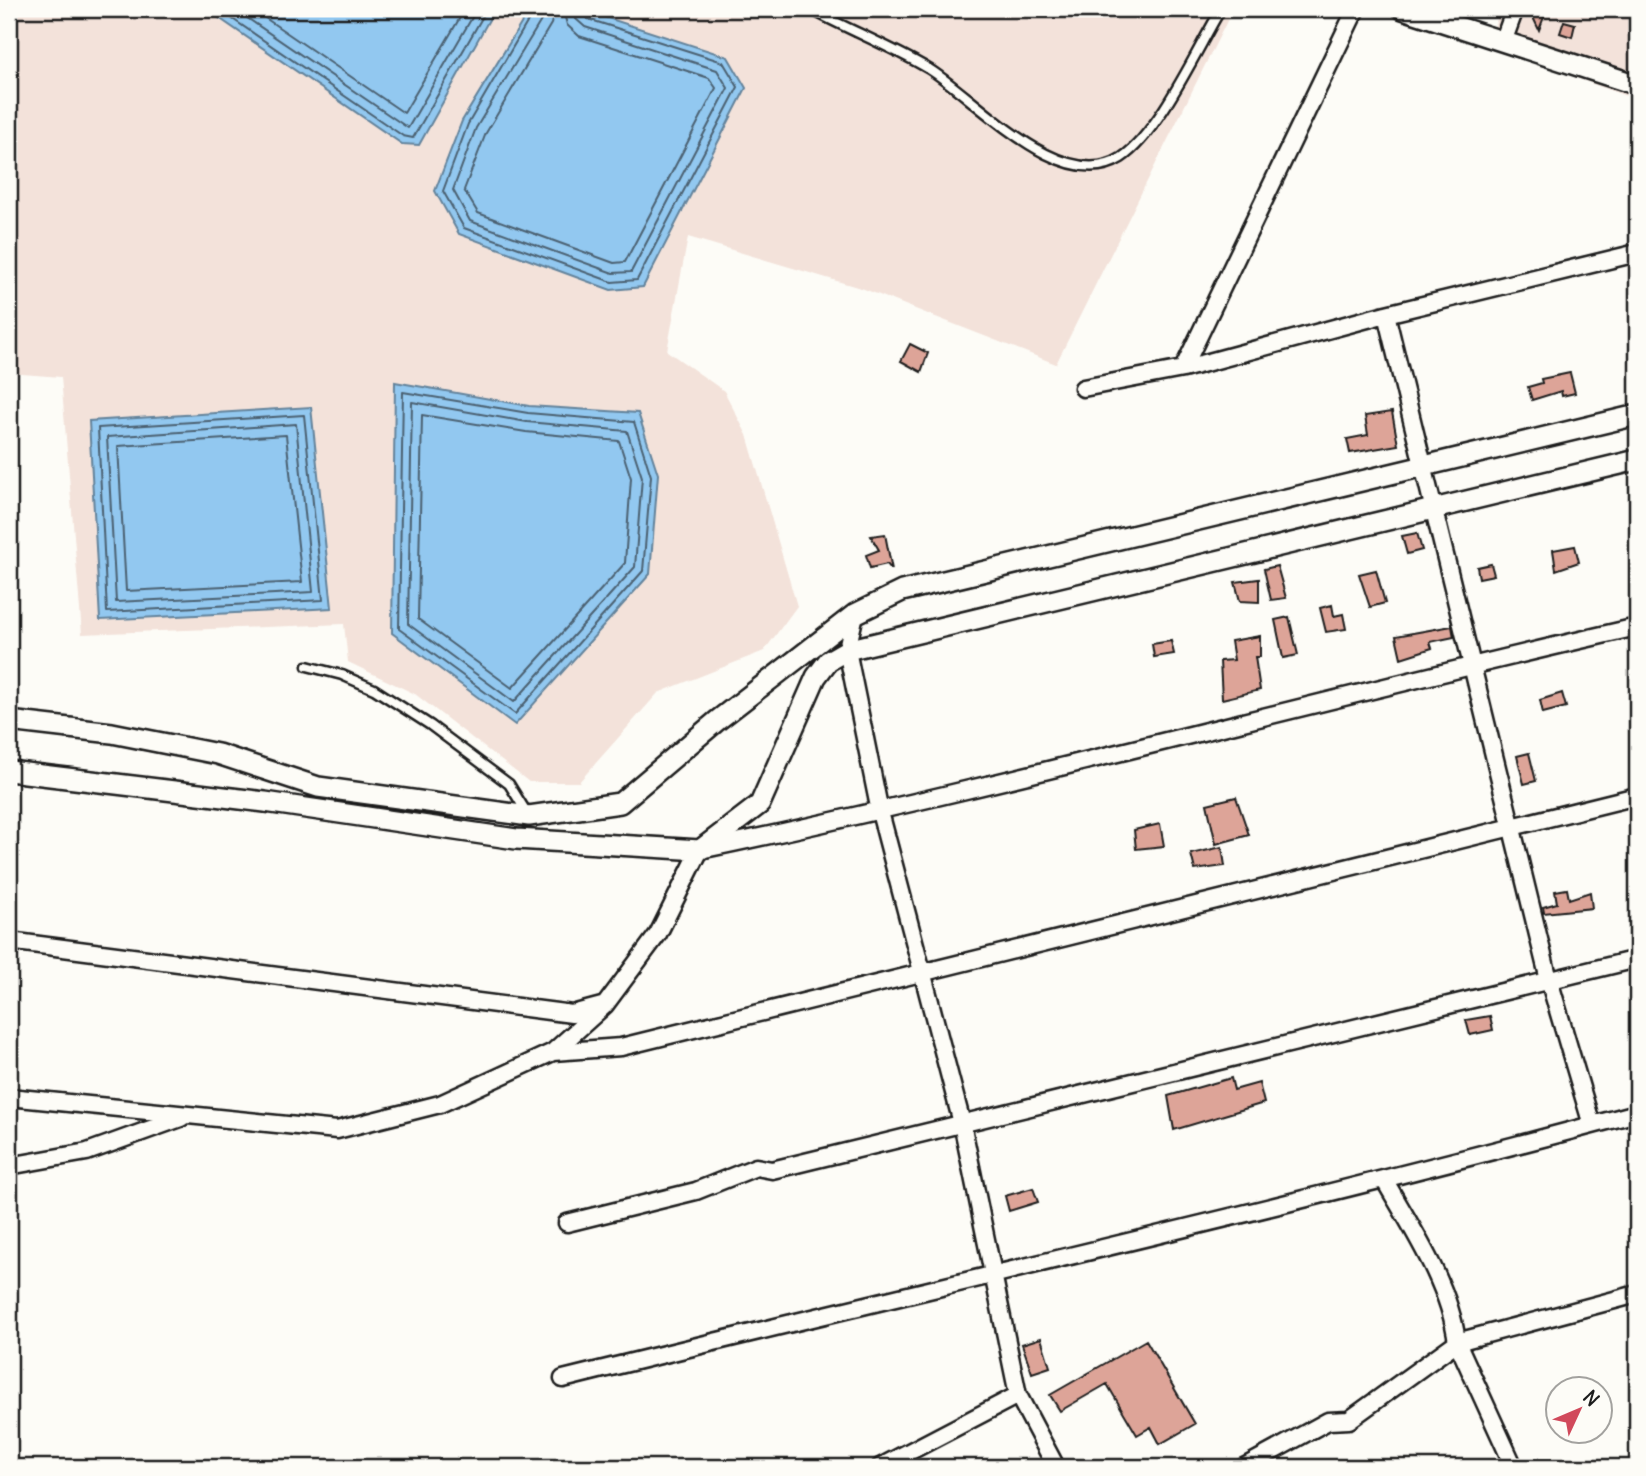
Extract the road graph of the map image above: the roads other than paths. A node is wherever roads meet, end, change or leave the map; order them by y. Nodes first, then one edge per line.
1 (810, 9) edge
2 (1221, 9) edge
3 (1356, 9) edge
4 (1403, 9) edge
5 (1515, 9) edge
6 (1503, 42) junction
7 (1637, 85) edge
8 (1637, 253) edge
9 (1386, 314) junction
10 (1183, 369) junction
11 (1083, 388) dead end
12 (1637, 415) edge
13 (1637, 460) edge
14 (1425, 468) junction
15 (1434, 508) junction
16 (855, 614) junction
17 (1637, 627) edge
18 (847, 650) junction
19 (1472, 665) junction
20 (307, 666) dead end
21 (9, 721) edge
22 (9, 771) edge
23 (1637, 796) edge
24 (880, 812) junction
25 (529, 816) junction
26 (1511, 827) junction
27 (700, 850) junction
28 (9, 941) edge
29 (1637, 959) edge
30 (920, 972) junction
31 (1549, 980) junction
32 (605, 1005) junction
33 (553, 1052) junction
34 (9, 1097) edge
35 (1637, 1113) edge
36 (184, 1117) junction
37 (962, 1123) junction
38 (1592, 1125) junction
39 (9, 1166) edge
40 (1385, 1181) junction
41 (567, 1223) dead end
42 (994, 1272) junction
43 (1637, 1294) edge
44 (1457, 1342) junction
45 (563, 1379) dead end
46 (1018, 1395) junction
47 (880, 1467) edge
48 (1056, 1467) edge
49 (1244, 1467) edge
50 (1514, 1467) edge

1 - 2 lane
3 - 10 street
4 - 6 street
5 - 6 street
6 - 7 street
8 - 9 street
9 - 10 street
9 - 14 street
10 - 11 street
12 - 14 street
13 - 15 street
14 - 15 street
14 - 16 street
15 - 18 street
15 - 19 street
16 - 18 street
16 - 25 street
17 - 19 street
18 - 24 street
18 - 27 street
19 - 24 street
19 - 26 street
20 - 25 lane
21 - 25 street
22 - 27 street
23 - 26 street
24 - 27 street
24 - 30 street
26 - 30 street
26 - 31 street
27 - 32 street
28 - 32 street
29 - 31 street
30 - 33 street
30 - 37 street
31 - 37 street
31 - 38 street
32 - 33 street
33 - 36 street
34 - 36 street
35 - 38 street
36 - 39 street
37 - 41 street
37 - 42 street
38 - 40 street
40 - 42 street
40 - 44 street
42 - 45 street
42 - 46 street
43 - 44 street
44 - 49 street
44 - 50 street
46 - 47 street
46 - 48 street

